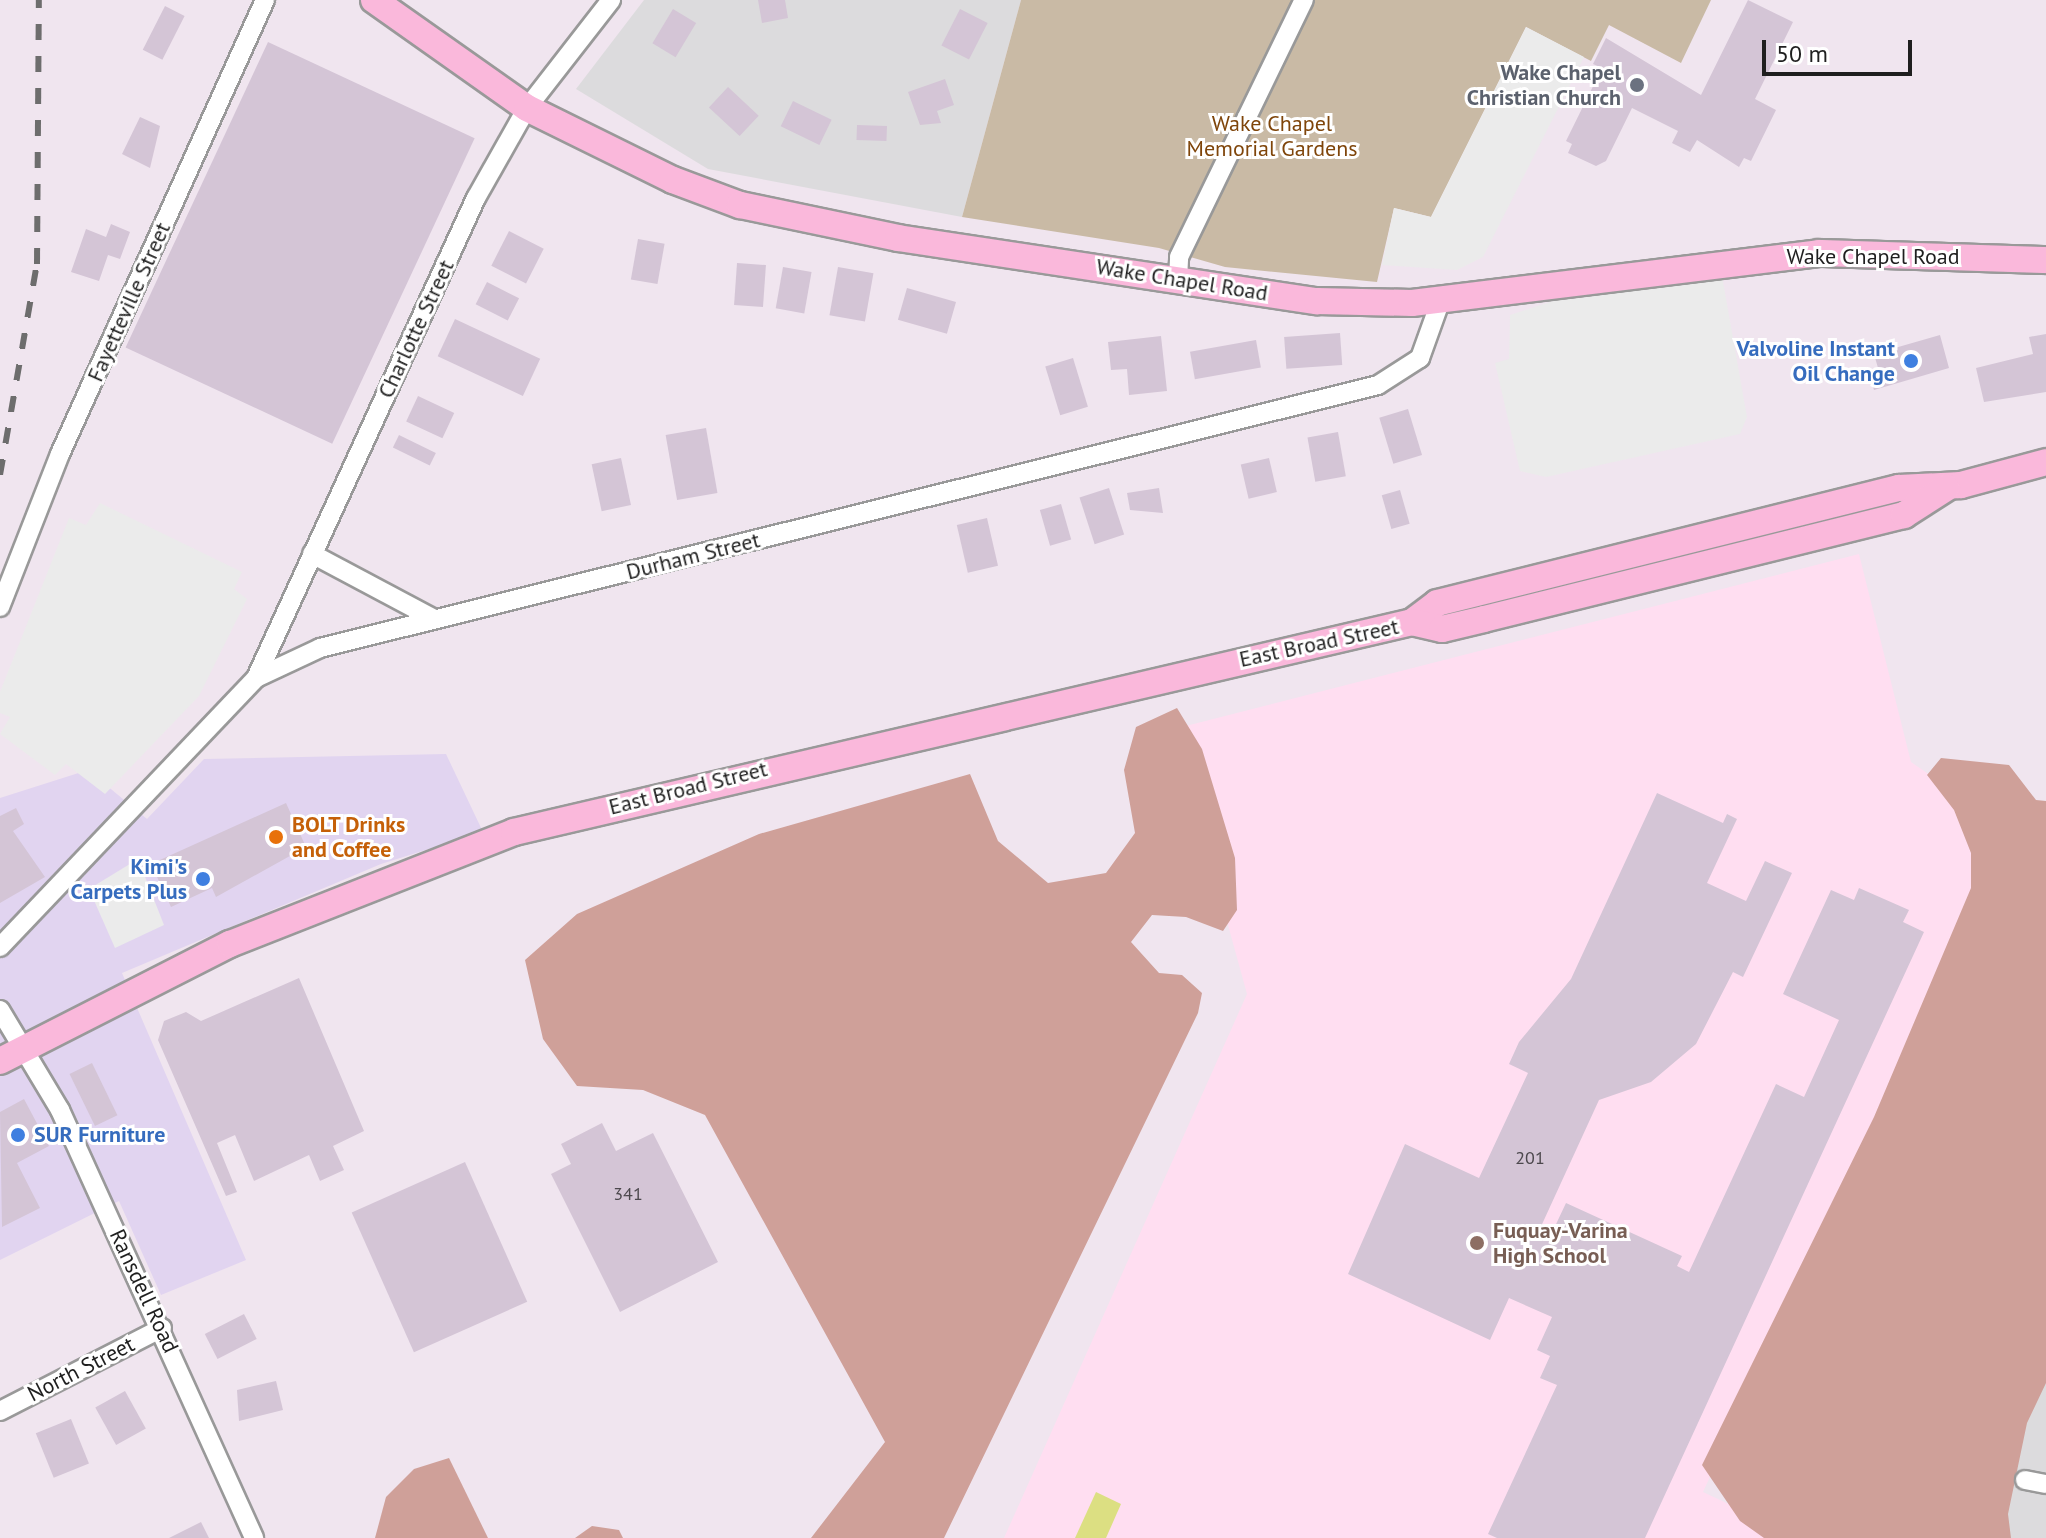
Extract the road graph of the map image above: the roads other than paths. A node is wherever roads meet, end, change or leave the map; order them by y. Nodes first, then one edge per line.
1 (265, 0) edge
2 (374, 0) edge
3 (611, 0) edge
4 (1304, 0) edge
5 (527, 108) junction
6 (2046, 260) edge
7 (1178, 279) junction
8 (1440, 302) junction
9 (2046, 462) edge
10 (312, 554) junction
11 (0, 607) edge
12 (434, 619) junction
13 (256, 678) junction
14 (4, 943) edge
15 (0, 1010) edge
16 (24, 1049) junction
17 (0, 1061) edge
18 (162, 1328) junction
19 (0, 1411) edge
20 (2025, 1480) dead end
21 (2046, 1484) edge
22 (254, 1538) edge

1 - 11 street, Fayetteville Street
2 - 5 main road, Wake Chapel Road
3 - 5 street, Charlotte Street
4 - 7 street
5 - 7 main road, Wake Chapel Road
5 - 10 street, Charlotte Street
6 - 8 main road, Wake Chapel Road
7 - 8 main road, Wake Chapel Road
8 - 12 street, Durham Street
9 - 16 main road, East Broad Street
10 - 12 street
10 - 13 street, Charlotte Street
12 - 13 street, Durham Street
13 - 14 street, Durham Street
15 - 16 street
16 - 17 main road, East Broad Street
16 - 18 street, Ransdell Road
18 - 19 street, North Street
18 - 22 street, Ransdell Road
20 - 21 street

